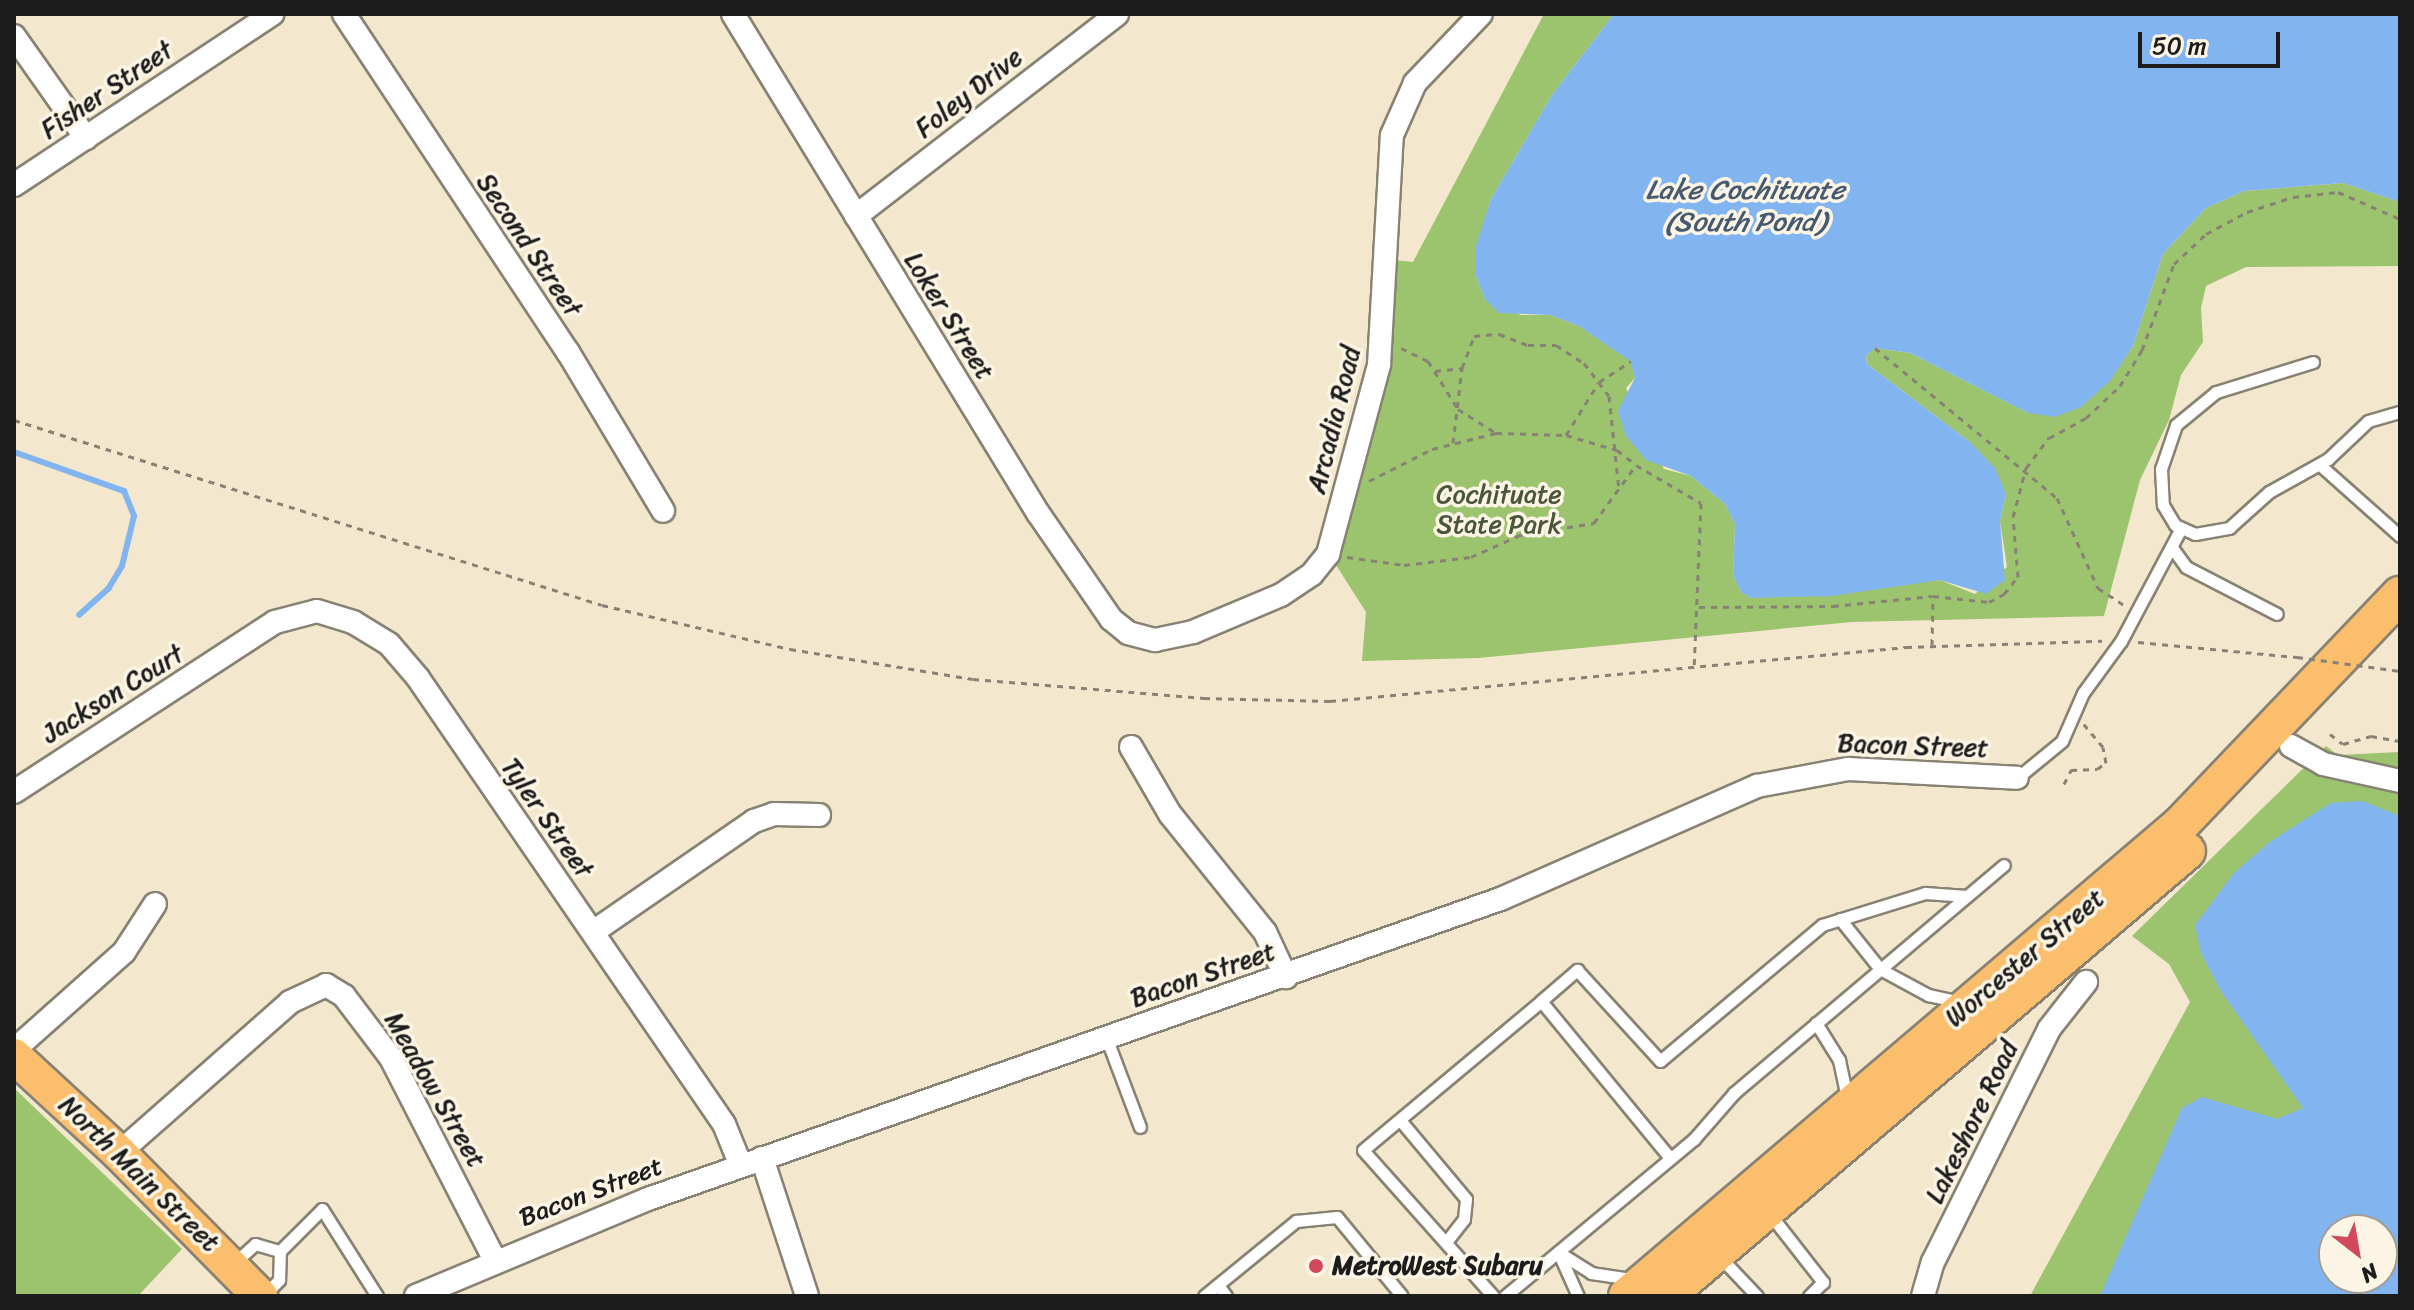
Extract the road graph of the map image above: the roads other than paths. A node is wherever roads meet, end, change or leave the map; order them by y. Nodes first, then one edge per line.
1 (272, 14) edge
2 (344, 14) edge
3 (733, 14) edge
4 (1117, 14) edge
5 (1481, 14) edge
6 (14, 36) edge
7 (86, 138) junction
8 (14, 185) edge
9 (856, 216) junction
10 (2313, 362) dead end
11 (2400, 412) edge
12 (2320, 465) junction
13 (663, 511) dead end
14 (2180, 530) junction
15 (2400, 536) edge
16 (2173, 549) junction
17 (2400, 595) edge
18 (2277, 614) dead end
19 (2400, 631) edge
20 (1133, 636) joint
21 (241, 642) joint
22 (2291, 746) junction
23 (1131, 747) dead end
24 (2017, 778) joint
25 (2400, 781) edge
26 (14, 792) edge
27 (819, 815) dead end
28 (2004, 865) dead end
29 (1967, 896) junction
30 (155, 904) dead end
31 (1840, 919) junction
32 (593, 932) junction
33 (1880, 969) junction
34 (1286, 977) junction
35 (2086, 982) dead end
36 (1541, 1001) junction
37 (1974, 1002) junction
38 (1816, 1023) junction
39 (1106, 1037) junction
40 (14, 1053) edge
41 (1848, 1108) junction
42 (1400, 1120) junction
43 (1140, 1127) dead end
44 (119, 1153) junction
45 (1670, 1158) junction
46 (752, 1162) junction
47 (1767, 1210) junction
48 (1446, 1242) junction
49 (280, 1251) junction
50 (1558, 1252) junction
51 (1717, 1253) junction
52 (495, 1260) junction
53 (232, 1265) junction
54 (1218, 1285) junction
55 (1664, 1290) edge
56 (261, 1296) edge
57 (377, 1296) edge
58 (416, 1296) edge
59 (807, 1296) edge
60 (1204, 1296) edge
61 (1226, 1296) edge
62 (1402, 1296) edge
63 (1493, 1296) edge
64 (1505, 1296) edge
65 (1578, 1296) edge
66 (1757, 1296) edge
67 (1809, 1296) edge
68 (1923, 1296) edge

1 - 7 street, Fisher Street
2 - 13 street, Second Street
3 - 9 street, Loker Street
4 - 9 street, Foley Drive
5 - 20 street, Arcadia Road
6 - 7 street
7 - 8 street, Fisher Street
9 - 20 street, Loker Street
10 - 14 lane
11 - 12 lane
12 - 14 lane
12 - 15 lane
14 - 16 lane
16 - 18 lane
16 - 24 lane
17 - 37 highway, Worcester Street
19 - 22 highway, Worcester Street
21 - 26 street, Jackson Court
21 - 32 street, Tyler Street
22 - 25 street
22 - 47 highway, Worcester Street
23 - 34 street
24 - 34 street, Bacon Street
27 - 32 street
28 - 29 lane
29 - 31 lane
29 - 33 lane
30 - 40 street
31 - 33 lane
31 - 36 lane
32 - 46 street, Tyler Street
33 - 37 lane
33 - 38 lane
34 - 39 street, Bacon Street
35 - 68 street, Lakeshore Road
36 - 42 lane
36 - 45 lane
37 - 41 highway, Worcester Street
38 - 41 lane
38 - 45 lane
39 - 43 lane
39 - 46 street, Bacon Street
40 - 44 main road, North Main Street
41 - 55 highway, Worcester Street
42 - 48 lane
42 - 48 lane
44 - 52 street, Meadow Street
44 - 53 main road, North Main Street
45 - 50 lane
46 - 52 street, Bacon Street
46 - 59 street, Tyler Street
47 - 51 highway, Worcester Street
47 - 67 lane
48 - 63 lane
49 - 53 lane
49 - 56 lane
49 - 57 lane
50 - 55 lane
50 - 64 lane
50 - 65 lane
51 - 55 highway, Worcester Street
51 - 66 lane
52 - 58 street, Bacon Street
53 - 56 main road, North Main Street
54 - 60 lane
54 - 61 lane
54 - 62 lane

